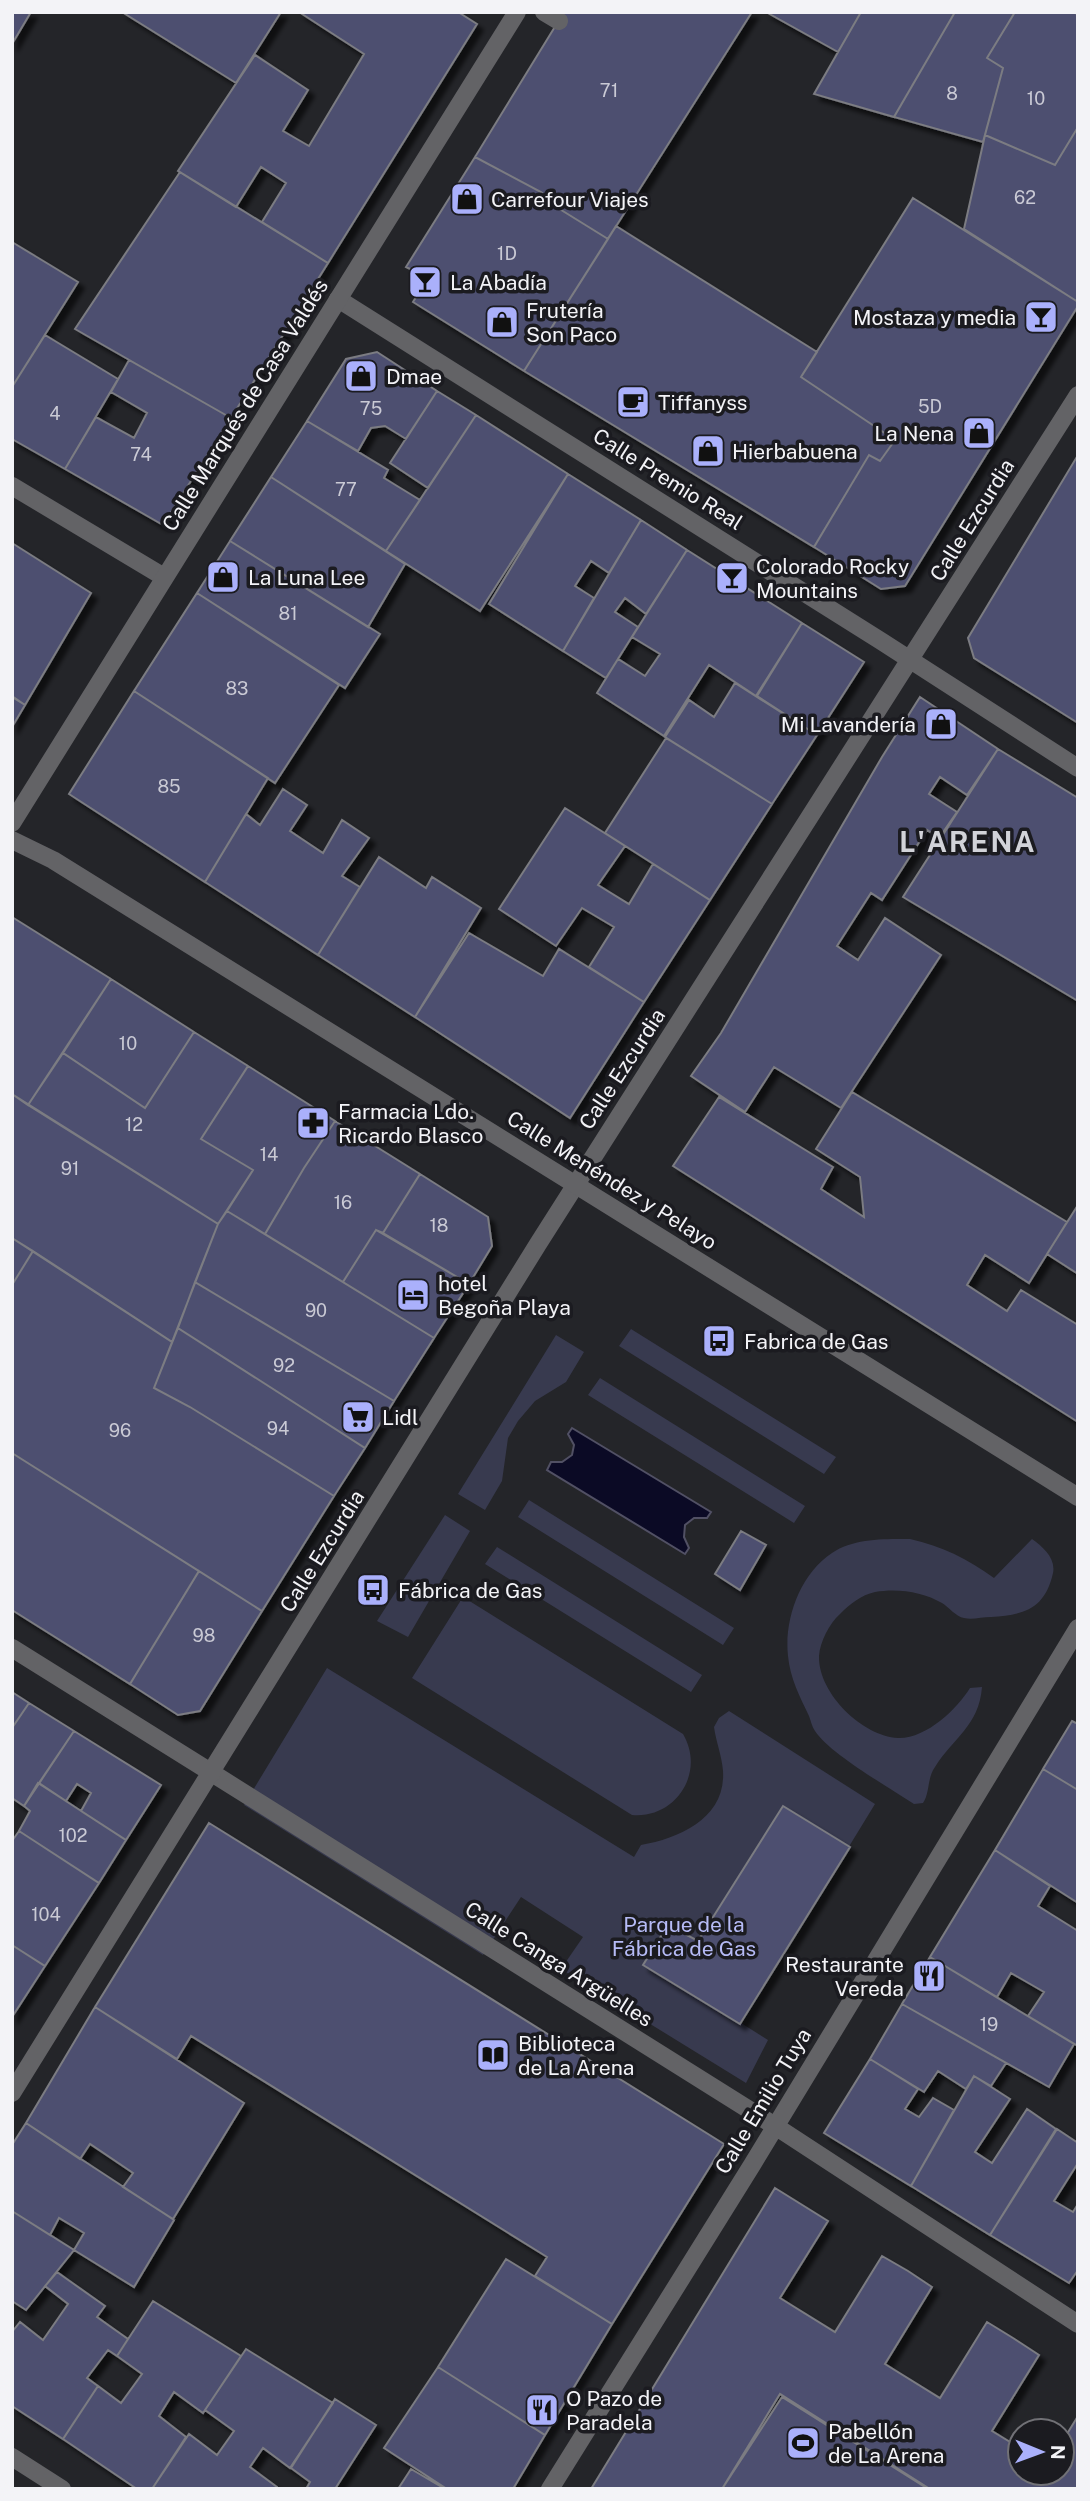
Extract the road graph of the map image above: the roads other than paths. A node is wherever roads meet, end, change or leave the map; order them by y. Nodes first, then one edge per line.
1 (514, 14) edge
2 (338, 299) junction
3 (1078, 395) edge
4 (12, 486) edge
5 (164, 577) junction
6 (911, 660) junction
7 (1078, 768) edge
8 (12, 822) edge
9 (12, 840) edge
10 (574, 1185) junction
11 (1078, 1497) edge
12 (1078, 1628) edge
13 (12, 1648) edge
14 (212, 1773) junction
15 (12, 2093) edge
16 (775, 2126) junction
17 (1078, 2324) edge
18 (12, 2457) edge
19 (62, 2489) edge
20 (550, 2489) edge

1 - 2 street, Calle Marqués de Casa Valdés
2 - 5 street, Calle Marqués de Casa Valdés
2 - 6 street, Calle Premio Real
3 - 6 street, Calle Ezcurdia
4 - 5 street
5 - 8 street, Calle Marqués de Casa Valdés
6 - 7 street, Calle Premio Real
6 - 10 street, Calle Ezcurdia
9 - 10 street, Calle Menéndez y Pelayo
10 - 11 street, Calle Menéndez y Pelayo
10 - 14 street, Calle Ezcurdia
12 - 16 street, Calle Emilio Tuya
13 - 14 street, Calle Canga Argüelles
14 - 15 street, Calle Ezcurdia
14 - 16 street, Calle Canga Argüelles
16 - 17 street, Calle Canga Argüelles
16 - 20 street, Calle Emilio Tuya
18 - 19 street

